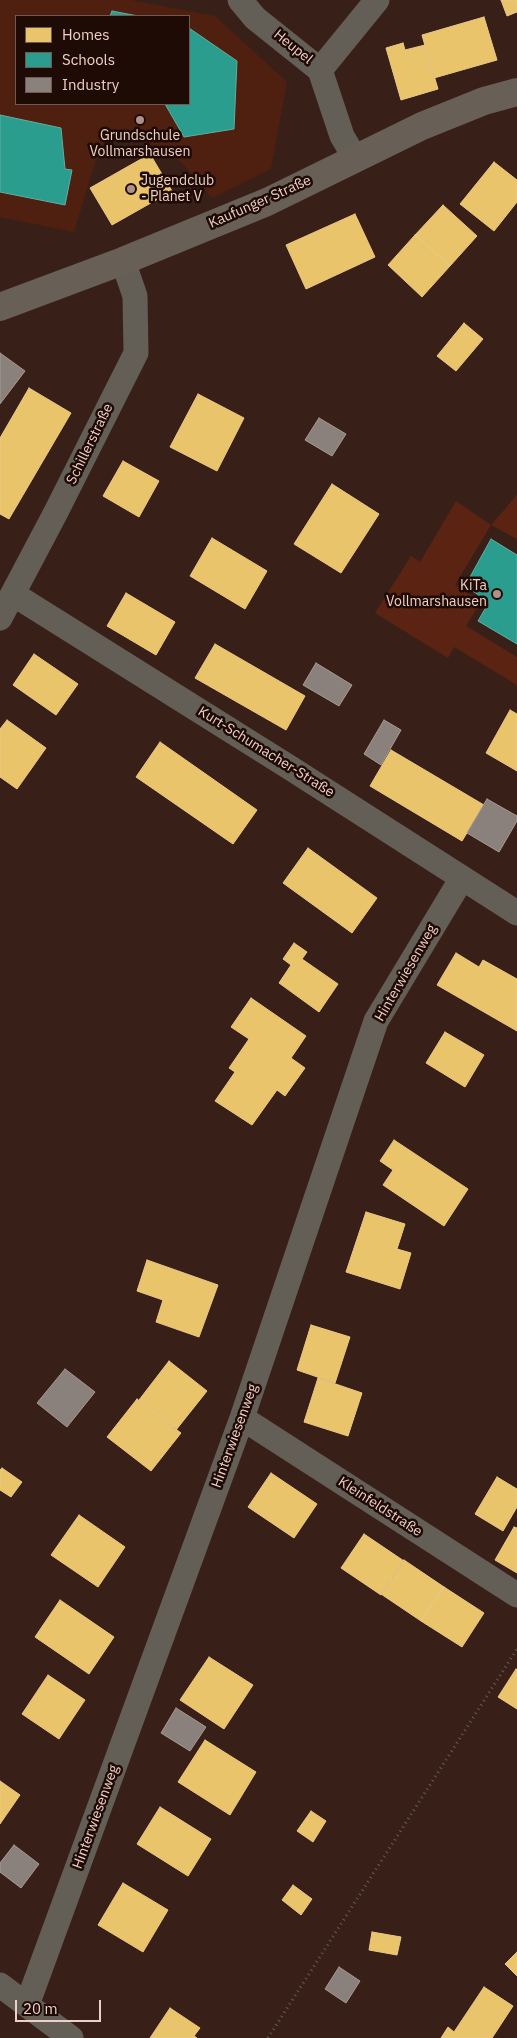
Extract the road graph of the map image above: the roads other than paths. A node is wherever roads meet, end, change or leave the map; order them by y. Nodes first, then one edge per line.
1 (240, 0) edge
2 (377, 0) edge
3 (320, 70) junction
4 (517, 92) edge
5 (355, 158) junction
6 (123, 261) junction
7 (0, 307) edge
8 (13, 594) junction
9 (0, 618) edge
10 (462, 878) junction
11 (517, 912) edge
12 (242, 1418) junction
13 (517, 1595) edge
14 (0, 1985) edge
15 (28, 2005) junction
16 (71, 2038) edge

1 - 3 street, Heupel
2 - 3 street
3 - 5 street, Heupel
4 - 5 main road, Kaufunger Straße
5 - 6 main road, Kaufunger Straße
6 - 7 main road, Kaufunger Straße
6 - 8 street, Schillerstraße
8 - 9 street, Schillerstraße
8 - 10 street, Kurt-Schumacher-Straße
10 - 11 street, Kurt-Schumacher-Straße
10 - 12 street, Hinterwiesenweg
12 - 13 street, Kleinfeldstraße
12 - 15 street, Hinterwiesenweg
14 - 15 street
15 - 16 street

